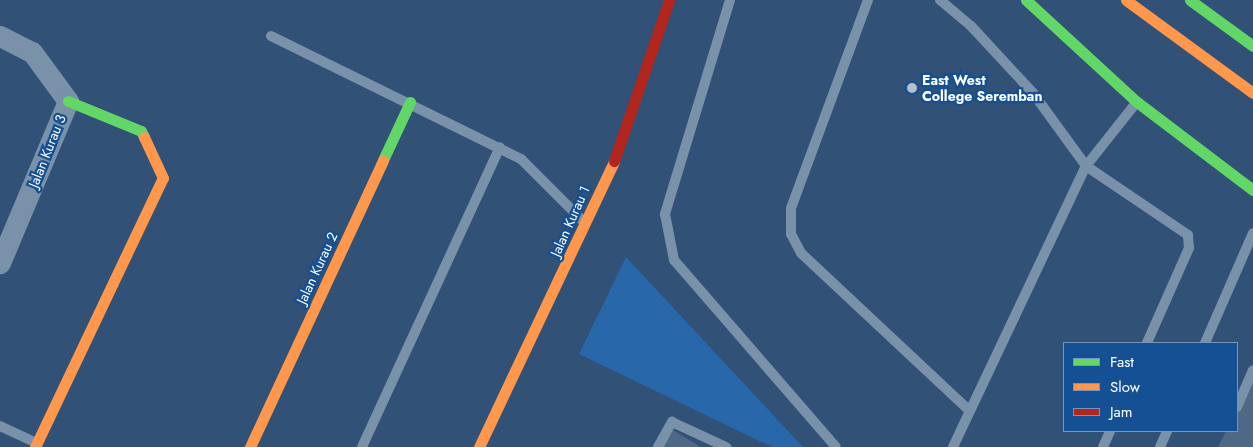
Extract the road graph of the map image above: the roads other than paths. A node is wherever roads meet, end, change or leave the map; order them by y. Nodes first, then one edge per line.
1 (669, 0) edge
2 (730, 0) edge
3 (868, 0) edge
4 (940, 0) edge
5 (1026, 0) edge
6 (1126, 0) edge
7 (1190, 0) edge
8 (0, 36) edge
9 (271, 36) dead end
10 (1253, 46) edge
11 (1253, 93) edge
12 (68, 101) junction
13 (410, 102) junction
14 (1137, 102) junction
15 (500, 147) junction
16 (1086, 166) junction
17 (1253, 190) edge
18 (585, 224) junction
19 (1253, 234) edge
20 (0, 263) edge
21 (1148, 342) edge
22 (1205, 342) edge
23 (1253, 370) edge
24 (1238, 405) edge
25 (970, 411) junction
26 (0, 426) edge
27 (1110, 432) edge
28 (1168, 432) edge
29 (36, 445) edge
30 (251, 447) edge
31 (362, 447) edge
32 (479, 447) edge
33 (658, 447) edge
34 (726, 447) edge
35 (836, 447) edge
36 (953, 447) edge
37 (1103, 447) edge
38 (1160, 447) edge

1 - 18 street, Jalan Kurau 1
2 - 35 lane
3 - 25 lane
4 - 16 lane
5 - 14 street
6 - 11 street
7 - 10 street
8 - 12 street, Jalan Kurau 3
9 - 13 lane
12 - 20 street, Jalan Kurau 3
12 - 29 street
13 - 15 lane
13 - 30 street, Jalan Kurau 2
14 - 16 lane
14 - 17 street
15 - 18 lane
15 - 31 lane
16 - 21 lane
16 - 25 lane
18 - 32 street, Jalan Kurau 1
19 - 22 lane
23 - 24 lane
25 - 36 lane
26 - 29 lane
27 - 37 lane
28 - 38 lane
33 - 34 lane

